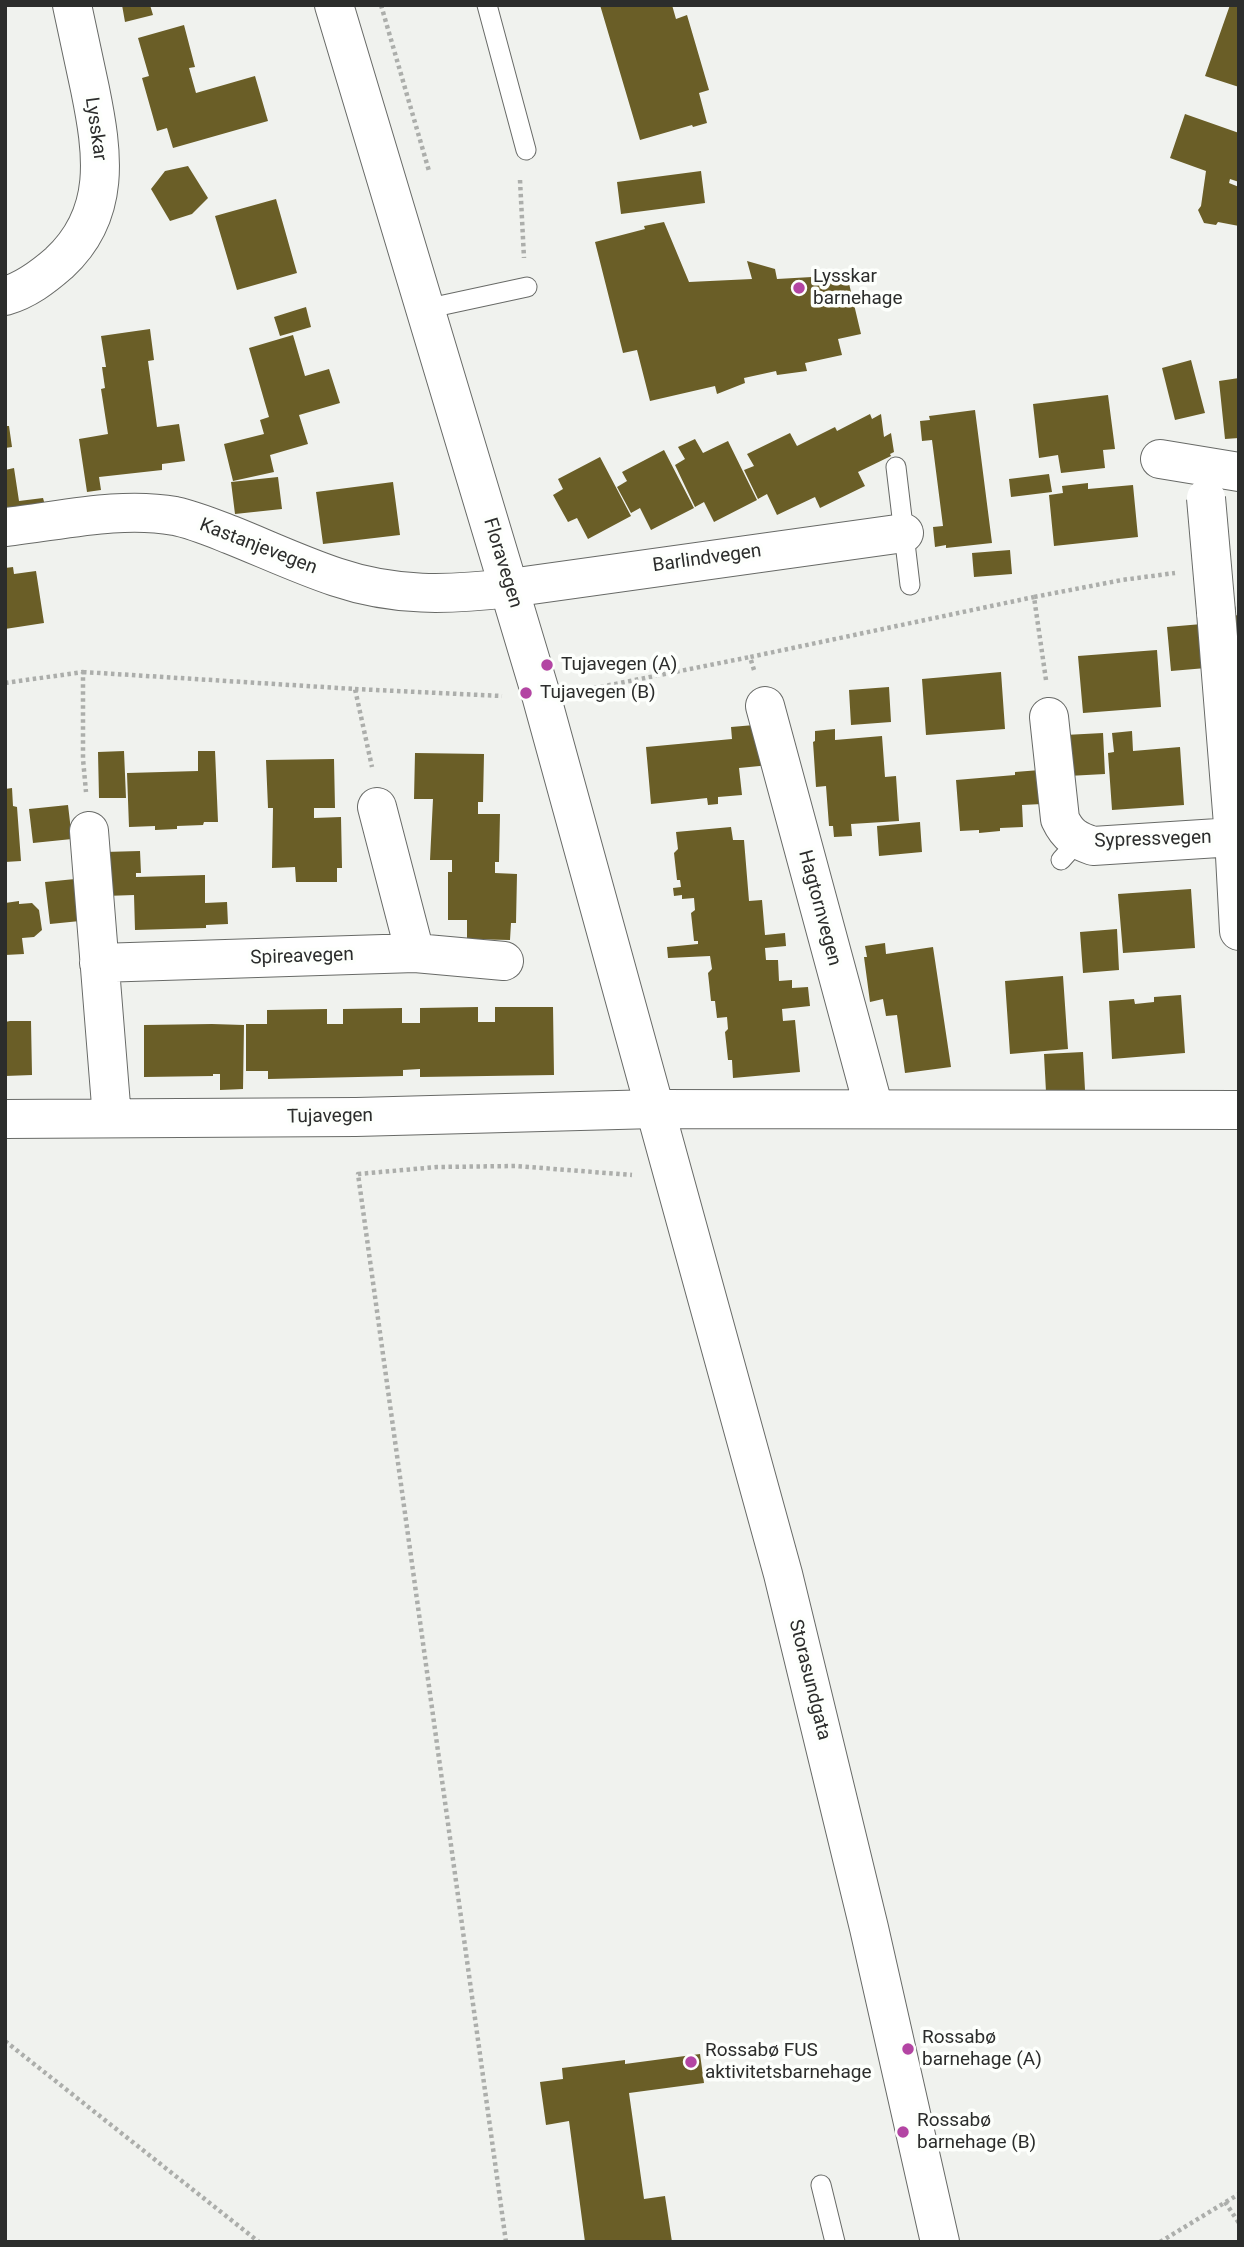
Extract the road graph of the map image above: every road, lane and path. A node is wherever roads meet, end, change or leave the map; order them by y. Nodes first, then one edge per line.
1 (72, 5) edge
2 (334, 5) edge
3 (381, 5) edge
4 (487, 5) edge
5 (526, 150) joint
6 (432, 181) dead end
7 (527, 287) joint
8 (5, 296) edge
9 (425, 309) junction
10 (1160, 459) dead end
11 (896, 467) dead end
12 (1217, 479) edge
13 (5, 527) edge
14 (904, 533) junction
15 (1184, 572) dead end
16 (910, 585) dead end
17 (510, 588) junction
18 (1034, 597) junction
19 (750, 657) junction
20 (83, 672) junction
21 (5, 683) edge
22 (355, 689) junction
23 (576, 691) dead end
24 (513, 696) dead end
25 (765, 706) joint
26 (1049, 717) joint
27 (377, 807) joint
28 (89, 831) joint
29 (1234, 837) junction
30 (1239, 931) edge
31 (415, 953) junction
32 (504, 961) dead end
33 (99, 963) junction
34 (874, 1109) junction
35 (1239, 1110) edge
36 (657, 1116) junction
37 (112, 1118) junction
38 (5, 1119) edge
39 (674, 1179) junction
40 (5, 2042) edge
41 (821, 2185) dead end
42 (1239, 2193) edge
43 (1225, 2202) junction
44 (1239, 2223) edge
45 (259, 2242) edge
46 (506, 2242) edge
47 (835, 2242) edge
48 (940, 2242) edge
49 (1160, 2242) edge

1 - 8 street, Lysskar
2 - 9 street, Floravegen
3 - 6 path
4 - 5 lane
5 - 7 path
7 - 9 lane
9 - 17 street, Floravegen
10 - 12 street
11 - 14 lane
12 - 29 street, Sypressvegen, bridge
13 - 17 street, Kastanjevegen
14 - 16 lane
14 - 17 street, Barlindvegen
15 - 18 path
17 - 36 street, Floravegen
18 - 19 path
18 - 26 path
19 - 23 path
19 - 25 path
20 - 21 path
20 - 22 path
20 - 28 path
22 - 24 path
22 - 27 path
25 - 34 street, Hagtornvegen
26 - 29 street, Sypressvegen
27 - 31 street
28 - 33 street
29 - 30 street, Sypressvegen
31 - 32 street, Spireavegen
31 - 33 street, Spireavegen
33 - 37 street
34 - 35 street
34 - 36 street
36 - 37 street, Tujavegen
36 - 39 street, Storasundgata
37 - 38 street, Tujavegen
39 - 46 path
39 - 48 street, Storasundgata
40 - 45 path
41 - 47 lane
42 - 43 path
43 - 44 path
43 - 49 path

